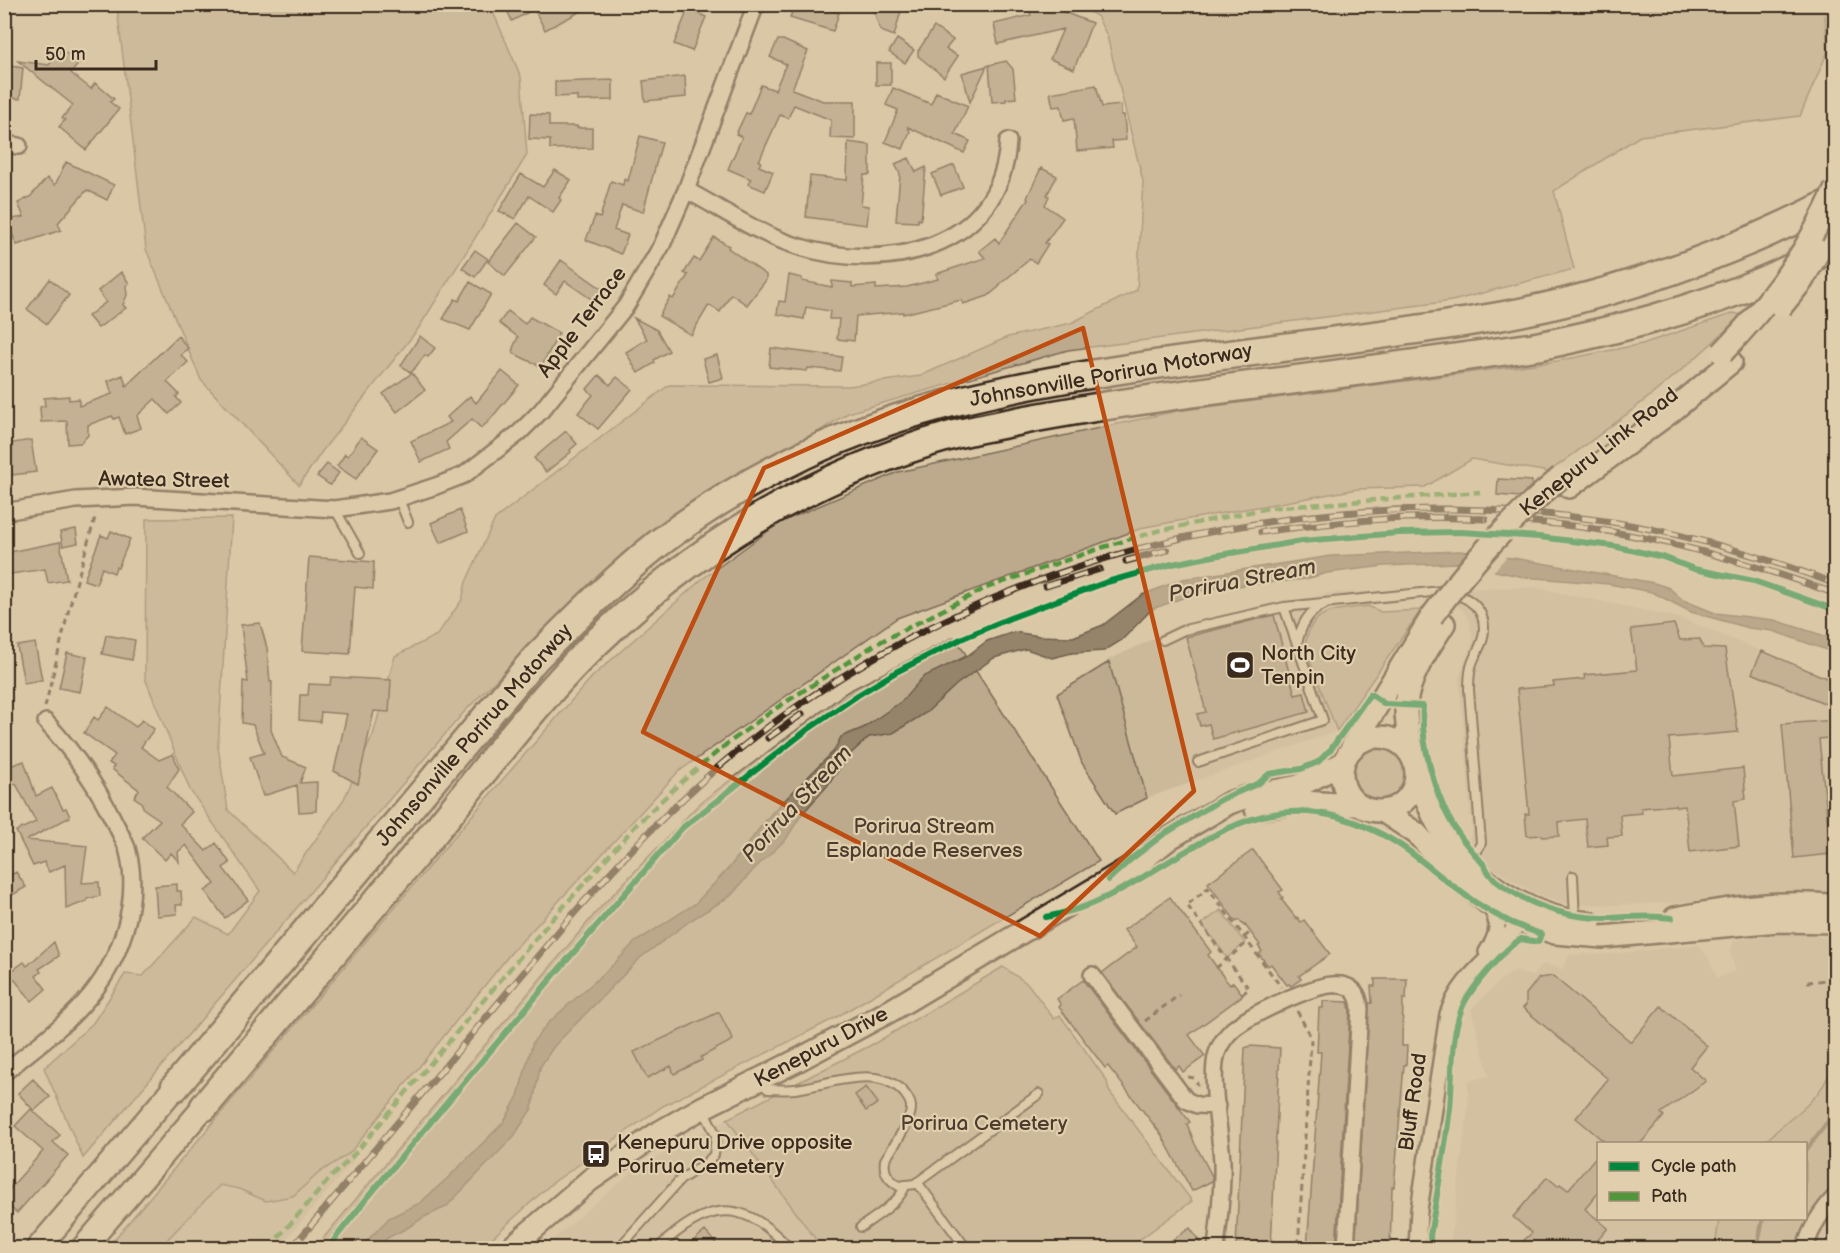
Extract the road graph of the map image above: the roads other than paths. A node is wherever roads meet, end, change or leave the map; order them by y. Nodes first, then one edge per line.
1 (756, 4) edge
2 (1008, 141) dead end
3 (1836, 188) edge
4 (686, 190) junction
5 (1836, 200) edge
6 (1836, 221) edge
7 (1836, 246) edge
8 (1726, 358) junction
9 (399, 499) junction
10 (329, 509) junction
11 (4, 512) edge
12 (408, 522) dead end
13 (360, 553) dead end
14 (1332, 601) junction
15 (1284, 606) junction
16 (1438, 620) junction
17 (1163, 640) dead end
18 (1297, 644) junction
19 (46, 722) road end
20 (1345, 758) junction
21 (1198, 762) dead end
22 (1414, 764) junction
23 (1357, 805) junction
24 (1384, 812) junction
25 (1141, 861) junction
26 (1471, 866) junction
27 (1573, 876) dead end
28 (1487, 902) junction
29 (1836, 906) edge
30 (1519, 921) junction
31 (1836, 922) edge
32 (1576, 929) junction
33 (1475, 970) junction
34 (1092, 975) dead end
35 (4, 1073) edge
36 (758, 1080) junction
37 (175, 1087) joint
38 (1039, 1094) dead end
39 (1217, 1106) junction
40 (204, 1107) joint
41 (702, 1108) junction
42 (917, 1182) junction
43 (905, 1185) junction
44 (1836, 1196) edge
45 (861, 1227) dead end
46 (38, 1248) edge
47 (83, 1248) edge
48 (511, 1248) edge
49 (619, 1248) edge
50 (658, 1248) edge
51 (789, 1248) edge
52 (966, 1248) edge
53 (1216, 1248) edge
54 (1346, 1248) edge
55 (1417, 1248) edge
56 (1805, 1248) edge

1 - 4 street, Apple Terrace
2 - 4 street
3 - 8 main road, Kenepuru Link Road, bridge
4 - 9 street, Apple Terrace
5 - 37 highway, Johnsonville Porirua Motorway
6 - 8 main road, Kenepuru Link Road, bridge
7 - 40 highway, Johnsonville Porirua Motorway
8 - 16 main road, Kenepuru Link Road
9 - 10 street, Apple Terrace
9 - 12 lane
10 - 11 street, Awatea Street
10 - 13 lane
14 - 15 lane
14 - 18 lane
14 - 26 lane
15 - 17 lane
15 - 18 lane
16 - 20 main road, Kenepuru Link Road
16 - 22 main road, Kenepuru Link Road
18 - 21 lane
19 - 35 street
20 - 22 main road
20 - 23 main road
20 - 25 main road, Kenepuru Drive
22 - 24 main road
22 - 26 main road
23 - 24 main road
23 - 25 main road, Kenepuru Drive
24 - 28 main road
25 - 36 main road, Kenepuru Drive
26 - 30 main road
26 - 32 main road
27 - 32 lane
28 - 30 main road
28 - 33 street, Bluff Road
29 - 32 main road
30 - 32 main road
30 - 33 street, Bluff Road
31 - 32 main road
33 - 55 street, Bluff Road
34 - 39 street
36 - 41 main road, Kenepuru Drive
36 - 43 lane
37 - 46 main road
38 - 42 lane
39 - 53 street
39 - 54 street
40 - 47 main road
41 - 48 main road, Kenepuru Drive
41 - 49 lane
42 - 43 lane
42 - 52 lane
43 - 45 lane
44 - 56 street
50 - 51 lane

